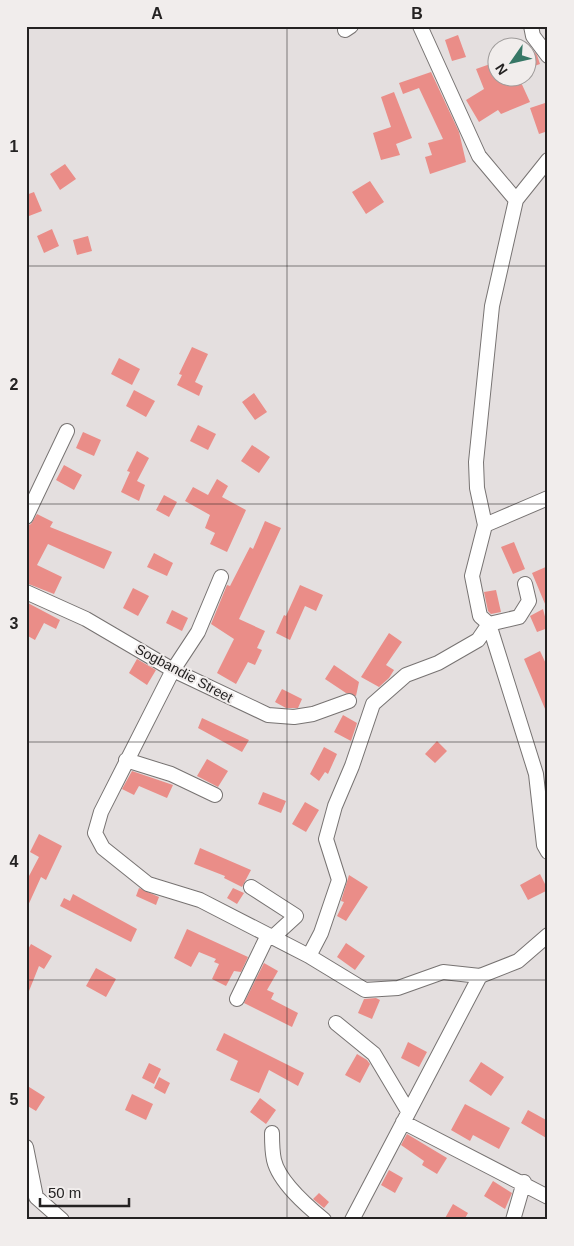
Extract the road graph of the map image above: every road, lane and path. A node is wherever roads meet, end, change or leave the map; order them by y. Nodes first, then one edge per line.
1 (420, 26) edge
2 (530, 26) edge
3 (548, 56) edge
4 (548, 160) edge
5 (516, 200) junction
6 (68, 431) dead end
7 (548, 498) edge
8 (26, 517) edge
9 (485, 525) junction
10 (222, 577) dead end
11 (525, 584) dead end
12 (26, 592) edge
13 (489, 624) junction
14 (173, 670) junction
15 (349, 701) dead end
16 (126, 760) junction
17 (215, 794) dead end
18 (548, 852) edge
19 (251, 887) dead end
20 (548, 934) edge
21 (270, 937) junction
22 (308, 956) junction
23 (480, 976) junction
24 (237, 999) dead end
25 (336, 1023) dead end
26 (406, 1116) junction
27 (272, 1133) dead end
28 (26, 1146) edge
29 (524, 1182) junction
30 (548, 1197) edge
31 (62, 1220) edge
32 (324, 1220) edge
33 (352, 1220) edge
34 (513, 1220) edge

1 - 5 street
2 - 3 street
4 - 5 street
5 - 9 street
6 - 8 street
7 - 9 street
9 - 13 street
10 - 14 street
11 - 13 street
12 - 14 street, Sogbandie Street
13 - 18 street
13 - 22 street
14 - 15 street, Sogbandie Street
14 - 16 street
16 - 17 street
16 - 21 street
19 - 21 street
20 - 23 street
21 - 22 street
21 - 24 street
22 - 23 street
23 - 26 street
25 - 26 street
26 - 29 street
26 - 33 street
27 - 32 street
28 - 31 street
29 - 30 street
29 - 34 street

